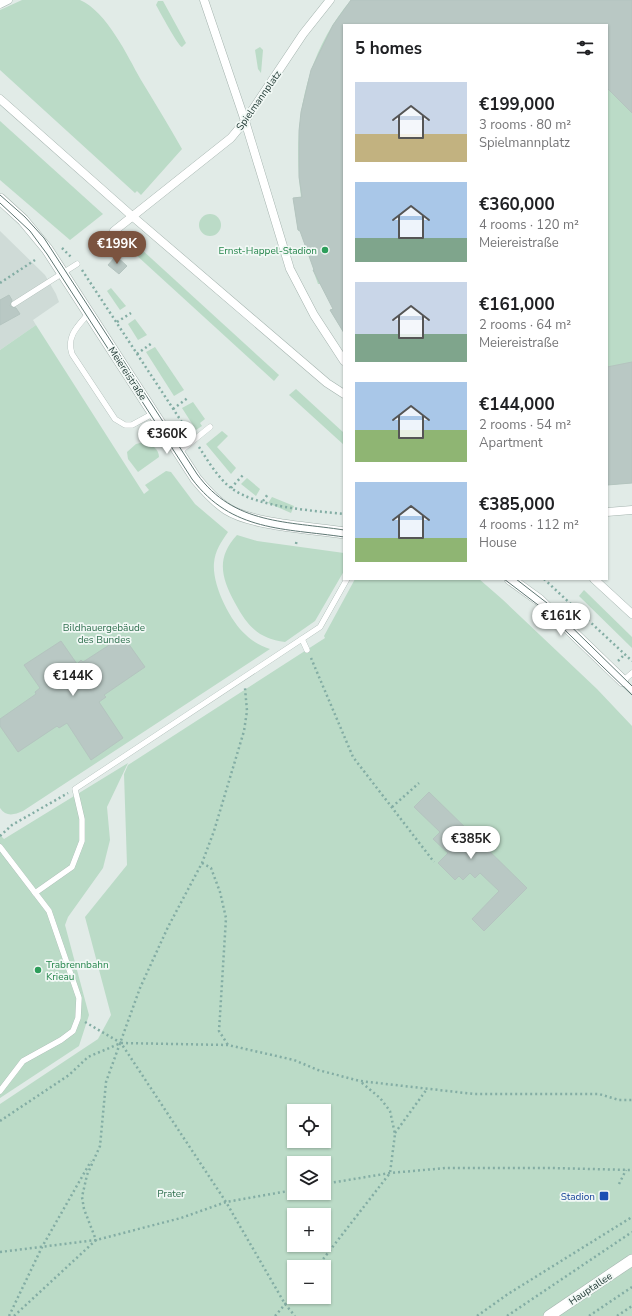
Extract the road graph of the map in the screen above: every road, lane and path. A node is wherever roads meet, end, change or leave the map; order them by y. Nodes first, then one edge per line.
1 (8, 0) edge
2 (204, 0) edge
3 (330, 0) edge
4 (0, 4) edge
5 (0, 99) edge
6 (245, 121) junction
7 (0, 199) edge
8 (132, 216) junction
9 (114, 231) dead end
10 (60, 246) dead end
11 (35, 260) dead end
12 (77, 264) junction
13 (63, 273) junction
14 (0, 283) edge
15 (14, 304) dead end
16 (89, 313) junction
17 (131, 313) dead end
18 (117, 322) junction
19 (152, 343) dead end
20 (137, 354) junction
21 (343, 359) edge
22 (343, 393) edge
23 (189, 397) dead end
24 (173, 409) junction
25 (154, 413) junction
26 (210, 427) dead end
27 (194, 441) junction
28 (179, 452) junction
29 (243, 475) dead end
30 (231, 488) junction
31 (268, 494) dead end
32 (263, 501) junction
33 (632, 510) edge
34 (608, 512) edge
35 (343, 514) edge
36 (343, 533) edge
37 (346, 580) edge
38 (511, 580) edge
39 (545, 580) edge
40 (595, 580) edge
41 (632, 614) edge
42 (302, 639) junction
43 (307, 650) joint
44 (625, 654) junction
45 (632, 661) edge
46 (616, 663) dead end
47 (632, 673) edge
48 (244, 677) junction
49 (623, 681) junction
50 (632, 690) edge
51 (419, 783) dead end
52 (76, 789) junction
53 (392, 807) junction
54 (0, 836) edge
55 (0, 847) edge
56 (434, 862) dead end
57 (202, 863) junction
58 (35, 893) junction
59 (78, 1018) junction
60 (121, 1043) junction
61 (228, 1045) junction
62 (360, 1081) junction
63 (428, 1089) junction
64 (0, 1091) edge
65 (632, 1100) edge
66 (0, 1121) edge
67 (395, 1134) junction
68 (100, 1146) junction
69 (626, 1170) junction
70 (632, 1170) edge
71 (390, 1173) junction
72 (331, 1183) edge
73 (619, 1184) dead end
74 (287, 1191) edge
75 (226, 1202) junction
76 (632, 1217) edge
77 (632, 1232) edge
78 (96, 1240) junction
79 (42, 1247) junction
80 (0, 1252) edge
81 (322, 1260) edge
82 (632, 1260) edge
83 (632, 1287) edge
84 (285, 1304) junction
85 (632, 1306) edge
86 (8, 1316) edge
87 (14, 1316) edge
88 (275, 1316) edge
89 (295, 1316) edge
90 (477, 1316) edge
91 (507, 1316) edge
92 (549, 1316) edge
93 (589, 1316) edge
94 (617, 1316) edge

1 - 4 street
2 - 6 street
3 - 6 street, Spielmannplatz
5 - 8 street
6 - 8 street, Spielmannplatz
6 - 21 street
7 - 13 street, Meiereistraße
8 - 9 street, Spielmannplatz
8 - 22 street
10 - 12 path
11 - 14 path
12 - 13 lane
12 - 18 path
13 - 15 lane
13 - 16 street, Meiereistraße
16 - 25 street, Meiereistraße
16 - 25 lane
17 - 18 path
18 - 20 path
19 - 20 path
20 - 24 path
23 - 24 path
24 - 27 path
25 - 28 street, Meiereistraße
26 - 27 lane
27 - 28 lane
27 - 30 path
28 - 36 street, Meiereistraße
29 - 30 path
30 - 32 path
31 - 32 path
32 - 35 path
33 - 34 street
37 - 42 lane
38 - 49 street
39 - 44 path
40 - 41 street
42 - 43 lane
42 - 48 lane
43 - 53 path
44 - 45 path
44 - 46 path
47 - 49 lane
48 - 52 lane
48 - 57 path
49 - 50 lane
51 - 53 path
52 - 54 path
52 - 58 lane
53 - 56 path
55 - 58 lane
57 - 60 path
57 - 61 path
58 - 59 lane
59 - 60 path
59 - 64 lane
60 - 61 path
60 - 66 path
60 - 68 path
60 - 75 path
61 - 62 path
62 - 63 path
62 - 67 path
63 - 65 path
63 - 67 path
67 - 71 path
68 - 78 path
68 - 79 path
69 - 70 path
69 - 71 path
69 - 73 path
71 - 72 path
71 - 81 path
74 - 75 path
75 - 78 path
75 - 84 path
76 - 90 path
77 - 91 path
78 - 79 path
78 - 87 path
79 - 80 path
79 - 86 path
82 - 92 street, Hauptallee
83 - 93 path
84 - 88 path
84 - 89 path
85 - 94 path

